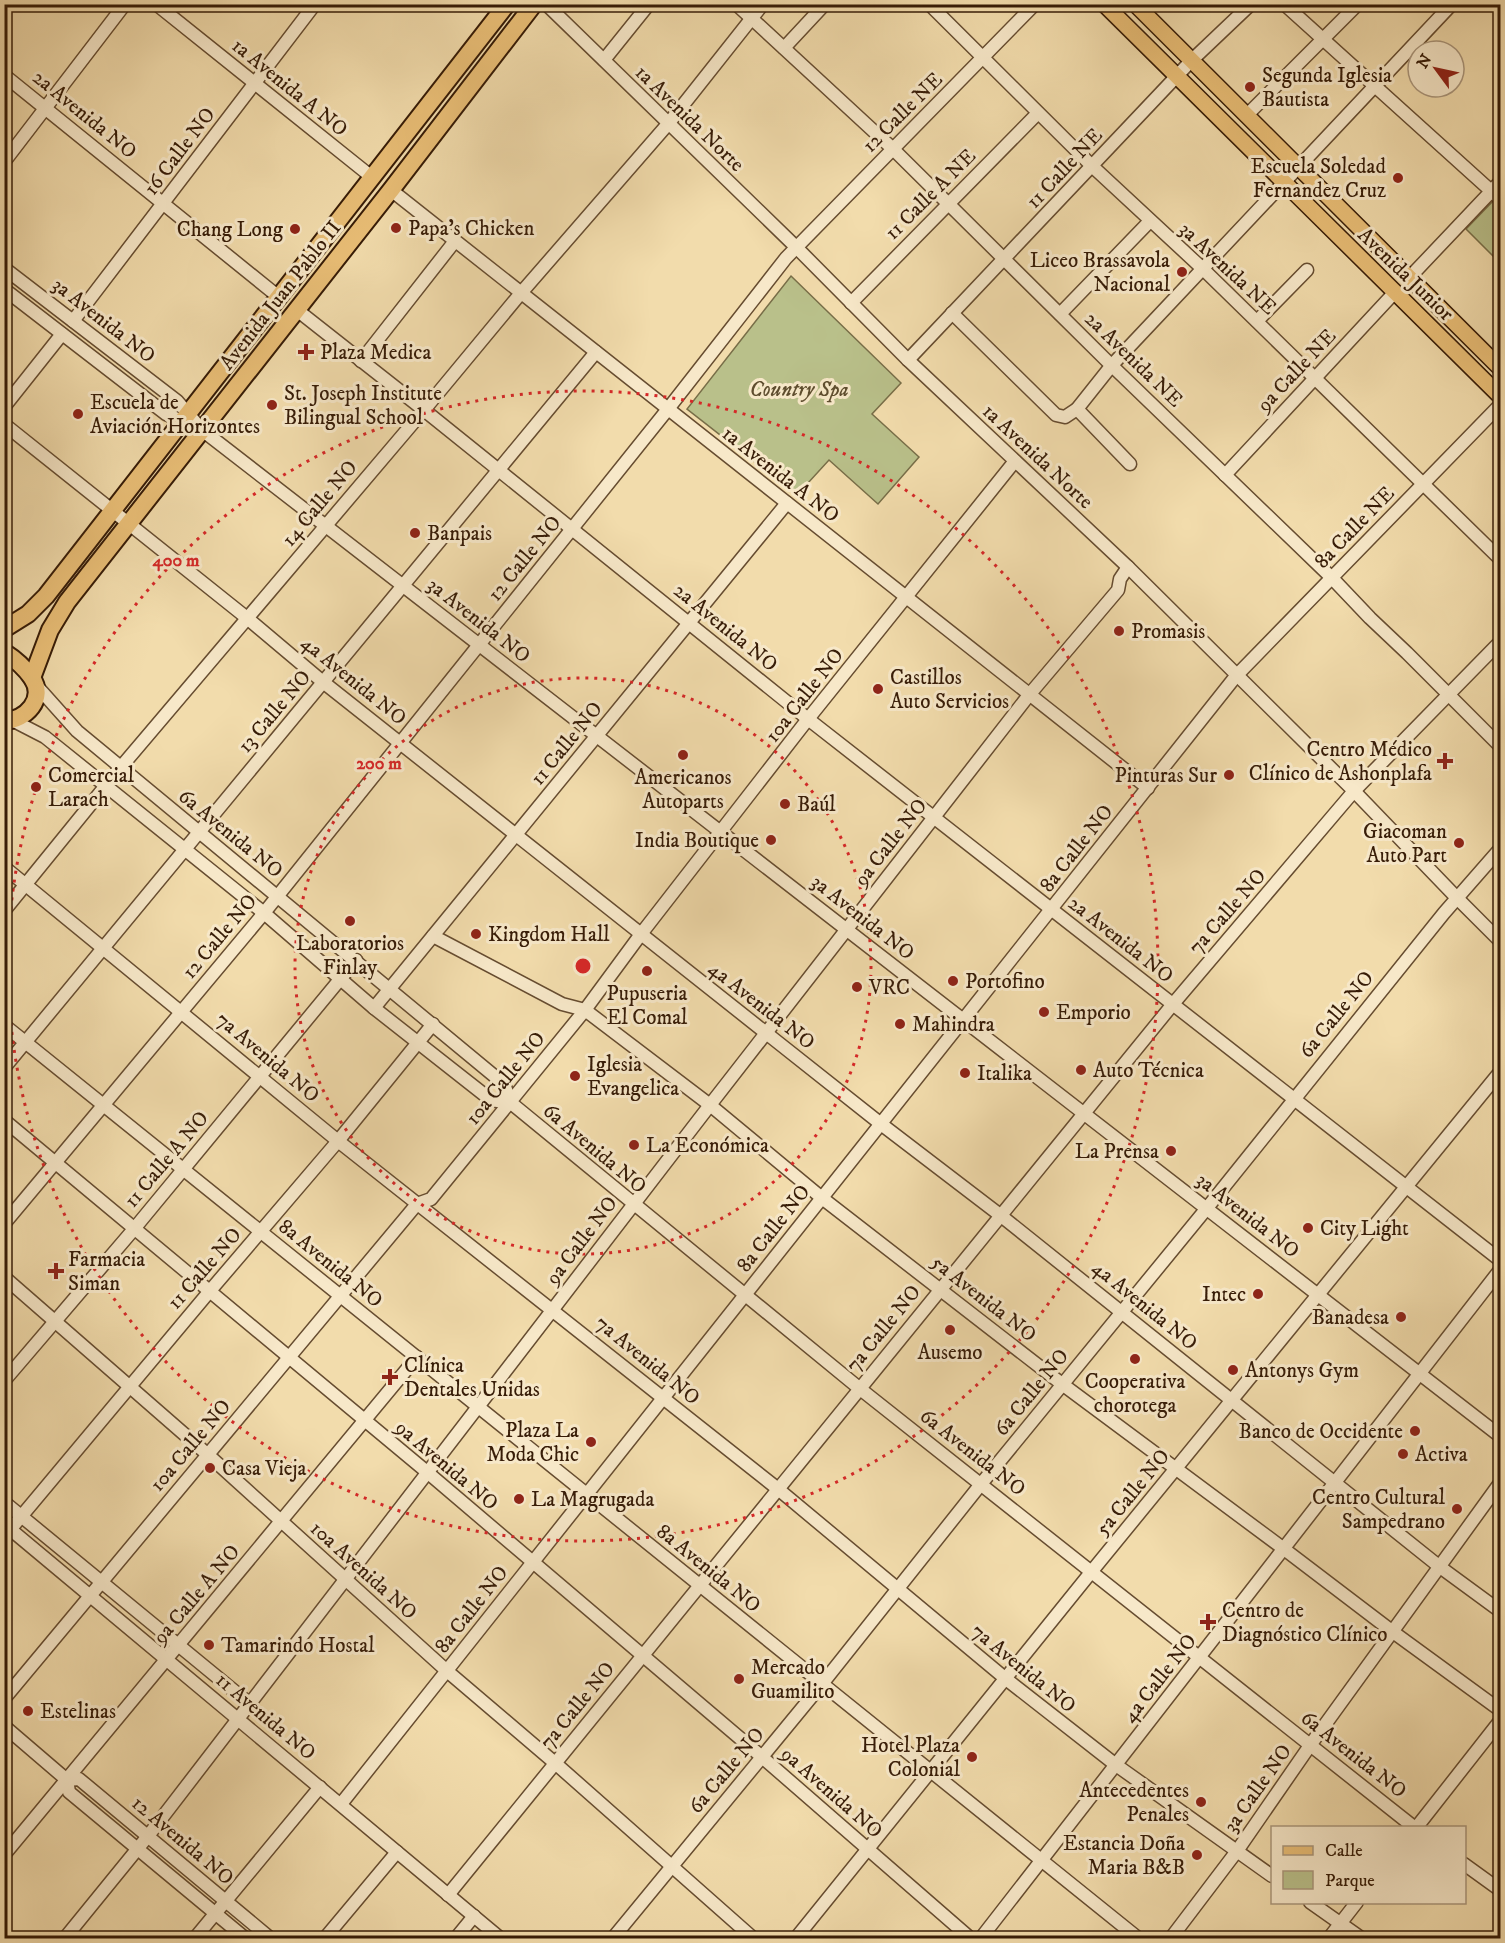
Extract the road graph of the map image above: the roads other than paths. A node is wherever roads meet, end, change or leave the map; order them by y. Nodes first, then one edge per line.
1 (125, 4) edge
2 (156, 4) edge
3 (315, 4) edge
4 (507, 4) edge
5 (534, 4) edge
6 (546, 4) edge
7 (649, 4) edge
8 (736, 4) edge
9 (763, 4) edge
10 (825, 4) edge
11 (928, 4) edge
12 (1035, 4) edge
13 (1104, 4) edge
14 (1135, 4) edge
15 (1251, 4) edge
16 (1284, 4) edge
17 (1358, 4) edge
18 (1452, 4) edge
19 (753, 20) junction
20 (1323, 39) junction
21 (784, 48) junction
22 (982, 58) junction
23 (604, 60) junction
24 (1191, 61) junction
25 (4, 75) edge
26 (1177, 78) junction
27 (255, 84) junction
28 (1375, 86) junction
29 (46, 108) junction
30 (1038, 113) junction
31 (1246, 116) junction
32 (668, 124) junction
33 (893, 149) junction
34 (4, 162) edge
35 (1092, 166) junction
36 (1298, 167) junction
37 (373, 178) junction
38 (1284, 183) junction
39 (391, 190) junction
40 (1498, 191) edge
41 (164, 203) junction
42 (948, 204) junction
43 (1150, 221) junction
44 (455, 241) junction
45 (796, 247) junction
46 (1005, 259) junction
47 (4, 268) edge
48 (1203, 269) junction
49 (1307, 270) dead end
50 (1409, 279) junction
51 (4, 289) edge
52 (1395, 292) junction
53 (521, 293) junction
54 (280, 298) junction
55 (851, 303) junction
56 (297, 310) junction
57 (952, 313) junction
58 (1060, 314) junction
59 (74, 321) junction
60 (1257, 321) junction
61 (62, 334) junction
62 (596, 352) junction
63 (908, 360) junction
64 (362, 361) junction
65 (1112, 365) junction
66 (1500, 368) edge
67 (1314, 378) junction
68 (1500, 396) edge
69 (1500, 405) edge
70 (4, 407) edge
71 (668, 409) junction
72 (1077, 409) junction
73 (424, 410) junction
74 (186, 418) junction
75 (4, 424) edge
76 (202, 430) junction
77 (1015, 461) junction
78 (1130, 464) dead end
79 (499, 470) junction
80 (1225, 475) junction
81 (1424, 484) junction
82 (787, 503) junction
83 (112, 512) junction
84 (128, 524) junction
85 (326, 526) junction
86 (572, 529) junction
87 (1500, 559) edge
88 (1128, 567) junction
89 (1332, 578) junction
90 (403, 586) junction
91 (906, 598) junction
92 (247, 618) junction
93 (690, 622) junction
94 (4, 629) edge
95 (1500, 642) edge
96 (479, 645) junction
97 (4, 652) edge
98 (1236, 676) junction
99 (34, 681) junction
100 (323, 682) junction
101 (1449, 694) junction
102 (1029, 695) junction
103 (808, 719) junction
104 (8, 720) edge
105 (597, 736) junction
106 (400, 743) junction
107 (1500, 746) edge
108 (121, 767) junction
109 (106, 787) junction
110 (1148, 788) junction
111 (1354, 791) junction
112 (934, 817) junction
113 (199, 832) junction
114 (721, 832) junction
115 (516, 835) junction
116 (1500, 849) edge
117 (184, 850) junction
118 (4, 867) edge
119 (26, 884) junction
120 (278, 896) junction
121 (1457, 898) junction
122 (1052, 909) junction
123 (4, 911) edge
124 (264, 913) junction
125 (847, 929) junction
126 (641, 934) junction
127 (433, 936) junction
128 (1500, 940) edge
129 (104, 948) junction
130 (356, 960) junction
131 (340, 979) junction
132 (391, 988) junction
133 (1173, 1004) junction
134 (374, 1008) junction
135 (585, 1010) junction
136 (182, 1012) junction
137 (964, 1020) junction
138 (433, 1024) junction
139 (4, 1025) edge
140 (766, 1032) junction
141 (26, 1042) junction
142 (418, 1042) junction
143 (4, 1068) edge
144 (1500, 1072) edge
145 (260, 1076) junction
146 (1293, 1098) junction
147 (511, 1103) junction
148 (104, 1105) junction
149 (710, 1105) junction
150 (1083, 1113) junction
151 (4, 1120) edge
152 (881, 1124) junction
153 (338, 1141) junction
154 (56, 1162) junction
155 (184, 1169) junction
156 (1406, 1186) junction
157 (822, 1198) junction
158 (417, 1204) junction
159 (633, 1204) junction
160 (1207, 1208) junction
161 (1000, 1215) junction
162 (4, 1224) edge
163 (134, 1229) junction
164 (261, 1232) junction
165 (1500, 1260) edge
166 (1500, 1270) edge
167 (4, 1277) edge
168 (939, 1289) junction
169 (209, 1292) junction
170 (1318, 1295) junction
171 (340, 1296) junction
172 (745, 1296) junction
173 (553, 1309) junction
174 (1121, 1311) junction
175 (55, 1322) junction
176 (289, 1356) junction
177 (417, 1357) junction
178 (1420, 1373) junction
179 (4, 1380) edge
180 (1062, 1384) junction
181 (129, 1387) junction
182 (859, 1388) junction
183 (664, 1398) junction
184 (1232, 1401) junction
185 (478, 1406) junction
186 (364, 1421) junction
187 (1500, 1436) edge
188 (207, 1454) junction
189 (1177, 1469) junction
190 (427, 1472) junction
191 (1335, 1483) junction
192 (1500, 1483) edge
193 (981, 1484) junction
194 (778, 1489) junction
195 (587, 1494) junction
196 (4, 1502) edge
197 (22, 1516) junction
198 (282, 1521) junction
199 (7, 1530) edge
200 (1284, 1549) junction
201 (533, 1563) junction
202 (1440, 1567) junction
203 (1092, 1571) junction
204 (345, 1580) junction
205 (102, 1582) junction
206 (699, 1585) junction
207 (898, 1590) junction
208 (90, 1595) junction
209 (1500, 1611) edge
210 (1393, 1632) junction
211 (179, 1645) junction
212 (642, 1655) junction
213 (1200, 1657) junction
214 (167, 1659) junction
215 (447, 1671) junction
216 (1005, 1679) junction
217 (822, 1684) junction
218 (4, 1699) edge
219 (250, 1704) junction
220 (1500, 1710) edge
221 (239, 1718) junction
222 (1500, 1721) edge
223 (4, 1726) edge
224 (1311, 1744) junction
225 (762, 1757) junction
226 (555, 1763) junction
227 (1116, 1765) junction
228 (931, 1772) junction
229 (67, 1780) junction
230 (320, 1787) junction
231 (341, 1804) junction
232 (1415, 1826) edge
233 (1417, 1826) edge
234 (148, 1836) junction
235 (138, 1849) junction
236 (868, 1849) junction
237 (1237, 1851) junction
238 (397, 1852) junction
239 (4, 1855) edge
240 (1041, 1861) junction
241 (1466, 1865) edge
242 (672, 1866) junction
243 (1271, 1875) edge
244 (1500, 1890) edge
245 (448, 1895) junction
246 (226, 1901) junction
247 (1313, 1904) edge
248 (1355, 1904) edge
249 (215, 1914) junction
250 (474, 1916) junction
251 (1340, 1924) junction
252 (65, 1938) edge
253 (195, 1938) edge
254 (245, 1938) edge
255 (270, 1938) edge
256 (325, 1938) edge
257 (456, 1938) edge
258 (500, 1938) edge
259 (613, 1938) edge
260 (753, 1938) edge
261 (796, 1938) edge
262 (970, 1938) edge
263 (981, 1938) edge
264 (1138, 1938) edge
265 (1171, 1938) edge
266 (1329, 1938) edge
267 (1361, 1938) edge

1 - 29 street
2 - 27 street, 1a Avenida A NO
3 - 27 street, 16 Calle NO
4 - 37 highway, Avenida Juan Pablo II
5 - 39 highway, Avenida Juan Pablo II
6 - 23 street, 1a Avenida Norte
7 - 23 street
8 - 19 street, 2a Avenida NE
9 - 19 street, 14 Calle NO
10 - 21 street
11 - 22 street, 3a Avenida NE
12 - 22 street, 12 Calle NE
13 - 26 main road, Avenida Junior
14 - 24 main road, Avenida Junior
15 - 24 street, 11 Calle NE
16 - 20 street
17 - 20 street
18 - 28 street
19 - 21 street, 2a Avenida NE
19 - 32 street, 14 Calle NO
20 - 28 street
20 - 31 street
21 - 33 street, 2a Avenida NE
22 - 30 street, 3a Avenida NE
22 - 33 street, 12 Calle NE
23 - 32 street, 1a Avenida Norte
24 - 26 street, 11 Calle NE
24 - 31 main road, Avenida Junior
25 - 29 street, 2a Avenida NO
26 - 35 street, 11 Calle NE
26 - 38 main road, Avenida Junior
27 - 37 street, 1a Avenida A NO
27 - 41 street, 16 Calle NO
28 - 36 street
28 - 40 street
29 - 34 street
29 - 41 street, 2a Avenida NO
30 - 35 street, 3a Avenida NE
30 - 42 street, 11 Calle A NE
31 - 36 main road, Avenida Junior
32 - 45 street, 1a Avenida Norte
32 - 53 street, 14 Calle NO
33 - 42 street, 2a Avenida NE
33 - 45 street, 12 Calle NE
35 - 43 street, 3a Avenida NE
35 - 46 street, 11 Calle NE
36 - 38 street
36 - 50 main road, Avenida Junior
37 - 54 highway, Avenida Juan Pablo II
38 - 48 street
38 - 52 main road, Avenida Junior
39 - 44 street, 1a Avenida A NO
39 - 56 highway, Avenida Juan Pablo II
40 - 50 street
41 - 54 street, 2a Avenida NO
41 - 59 street, 16 Calle NO
42 - 46 street, 2a Avenida NE
42 - 55 street, 11 Calle A NE
43 - 48 street, 3a Avenida NE
43 - 58 street
44 - 53 street, 1a Avenida A NO
44 - 64 street
45 - 55 street, 1a Avenida Norte
45 - 71 street, 12 Calle NO
46 - 57 street, 11 Calle NE
46 - 58 street, 2a Avenida NE
47 - 59 street, 3a Avenida NO
48 - 60 street, 3a Avenida NE
48 - 65 street
49 - 60 street
50 - 66 main road, Avenida Junior
51 - 61 street, 3a Avenida NO
52 - 67 street, 9a Calle NE
52 - 68 main road, Avenida Junior
53 - 62 street, 1a Avenida A NO
53 - 73 street, 14 Calle NO
54 - 74 highway, Avenida Juan Pablo II
55 - 63 street, 1a Avenida Norte
56 - 64 street, 2a Avenida NO
56 - 76 highway, Avenida Juan Pablo II
57 - 63 street, 11 Calle NE
57 - 72 street
58 - 65 street, 2a Avenida NE
59 - 74 street, 3a Avenida NO
60 - 67 street, 3a Avenida NE
61 - 70 street
61 - 74 street, 3a Avenida NO
62 - 71 street, 1a Avenida A NO
62 - 79 street, 13 Calle NO
63 - 77 street, 1a Avenida Norte
64 - 73 street, 2a Avenida NO
65 - 72 street
65 - 80 street, 2a Avenida NE
67 - 80 street, 9a Calle NE
67 - 81 street, 3a Avenida NE
69 - 81 street, 8a Calle NE
71 - 82 street, 1a Avenida A NO
71 - 86 street, 12 Calle NO
72 - 78 street
73 - 79 street, 2a Avenida NO
73 - 85 street, 14 Calle NO
74 - 76 street, 3a Avenida NO
74 - 83 highway, Avenida Juan Pablo II
75 - 83 street, 4a Avenida NO
76 - 84 highway, Avenida Juan Pablo II
76 - 85 street, 3a Avenida NO
77 - 88 street, 1a Avenida Norte
77 - 91 street, 10a Calle NO
79 - 86 street, 2a Avenida NO
79 - 90 street, 13 Calle NO
80 - 89 street, 2a Avenida NE
81 - 87 street, 3a Avenida NE
81 - 89 street, 8a Calle NE
82 - 91 street, 1a Avenida A NO
82 - 93 street, 11 Calle NO
83 - 84 street, 4a Avenida NO
83 - 94 highway, Avenida Juan Pablo II
84 - 92 street, 4a Avenida NO
84 - 99 highway, Avenida Juan Pablo II
85 - 90 street, 3a Avenida NO
85 - 92 street, 14 Calle NO
86 - 93 street, 2a Avenida NO
86 - 96 street, 12 Calle NO
88 - 98 street, 1a Avenida Norte
88 - 102 street, 9a Calle NO
89 - 98 street, 8a Calle NE
89 - 101 street, 2a Avenida NE
90 - 96 street, 3a Avenida NO
90 - 100 street, 13 Calle NO
91 - 102 street, 1a Avenida A NO
91 - 103 street, 10a Calle NO
92 - 100 street, 4a Avenida NO
92 - 108 street, 14 Calle NO
93 - 103 street, 2a Avenida NO
93 - 105 street, 11 Calle NO
95 - 101 street, 7a Calle NO
96 - 105 street, 3a Avenida NO
96 - 106 street, 12 Calle NO
97 - 99 highway
98 - 110 street, 8a Calle NO
98 - 111 street, 1a Avenida Norte
99 - 104 highway, Avenida Juan Pablo II
99 - 108 street, 6a Avenida NO
100 - 106 street, 4a Avenida NO
100 - 113 street, 13 Calle NO
101 - 107 street, 2a Avenida NE
101 - 111 street, 7a Calle NO
102 - 110 street, 1a Avenida A NO
102 - 112 street, 9a Calle NO
103 - 112 street, 2a Avenida NO
103 - 114 street, 10a Calle NO
104 - 109 street, 6a Avenida NO
105 - 114 street, 3a Avenida NO
105 - 115 street, 11 Calle NO
106 - 115 street, 4a Avenida NO
106 - 120 street, 12 Calle NO
108 - 109 street, 14 Calle NO
108 - 113 street, 6a Avenida NO
109 - 117 street, 6a Avenida NO
109 - 119 street, 14 Calle NO
110 - 122 street, 8a Calle NO
111 - 121 street, 1a Avenida Norte
111 - 133 street, 7a Calle NO
112 - 122 street, 2a Avenida NO
112 - 125 street, 9a Calle NO
113 - 117 street, 13 Calle NO
113 - 120 street, 6a Avenida NO
114 - 125 street, 3a Avenida NO
114 - 126 street, 10a Calle NO
115 - 126 street, 4a Avenida NO
115 - 127 street, 11 Calle NO
116 - 121 street, 6a Calle NO
117 - 124 street, 6a Avenida NO
117 - 129 street, 13 Calle NO
118 - 119 street, 7a Avenida NO
119 - 123 street, 14 Calle NO
119 - 129 street, 7a Avenida NO
120 - 124 street, 12 Calle NO
120 - 130 street, 6a Avenida NO
121 - 128 street, 1a Avenida Norte
121 - 146 street, 6a Calle NO
122 - 133 street, 2a Avenida NO
122 - 137 street, 8a Calle NO
124 - 131 street, 6a Avenida NO
124 - 136 street, 12 Calle NO
125 - 137 street, 3a Avenida NO
125 - 140 street, 9a Calle NO
126 - 135 street, 10a Calle NO
126 - 140 street, 4a Avenida NO
127 - 132 street, 11 Calle NO
127 - 135 street, 5a Avenida NO
129 - 136 street, 7a Avenida NO
129 - 141 street, 13 Calle NO
130 - 131 street, 11 Calle A NO
130 - 132 street, 6a Avenida NO
131 - 134 street, 6a Avenida NO
131 - 145 street, 11 Calle A NO
132 - 134 street, 11 Calle NO
132 - 138 street, 6a Avenida NO
133 - 146 street, 2a Avenida NO
133 - 150 street, 7a Calle NO
134 - 142 street, 6a Avenida NO
135 - 147 street, 10a Calle NO
135 - 149 street, 5a Avenida NO
136 - 145 street, 7a Avenida NO
136 - 148 street, 12 Calle NO
137 - 150 street, 3a Avenida NO
137 - 152 street, 8a Calle NO
138 - 142 street, 11 Calle NO
138 - 147 street, 6a Avenida NO
139 - 141 street, 8a Avenida NO
140 - 149 street, 9a Calle NO
140 - 152 street, 4a Avenida NO
141 - 143 street, 13 Calle NO
141 - 148 street, 8a Avenida NO
142 - 147 street, 6a Avenida NO
142 - 153 street, 11 Calle NO
144 - 156 street, 5a Calle NO
145 - 153 street, 7a Avenida NO
145 - 155 street, 11 Calle A NO
146 - 156 street, 2a Avenida NO
146 - 160 street, 6a Calle NO
147 - 158 street, 10a Calle NO
147 - 159 street, 6a Avenida NO
148 - 154 street, 12 Calle NO
148 - 155 street, 8a Avenida NO
149 - 157 street, 5a Avenida NO
149 - 159 street, 9a Calle NO
150 - 160 street, 3a Avenida NO
150 - 161 street, 7a Calle NO
151 - 154 street, 9a Avenida NO
152 - 157 street, 8a Calle NO
152 - 161 street, 4a Avenida NO
153 - 158 street, 7a Avenida NO
153 - 164 street, 11 Calle NO
154 - 162 street, 12 Calle NO
154 - 163 street, 9a Avenida NO
155 - 163 street, 11 Calle A NO
155 - 164 street, 8a Avenida NO
156 - 165 street, 2a Avenida NO
156 - 170 street, 5a Calle NO
157 - 168 street, 5a Avenida NO
157 - 172 street, 8a Calle NO
158 - 171 street, 10a Calle NO
158 - 173 street, 7a Avenida NO
159 - 172 street, 6a Avenida NO
159 - 173 street, 9a Calle NO
160 - 170 street, 3a Avenida NO
160 - 174 street, 6a Calle NO
161 - 168 street, 7a Calle NO
161 - 174 street, 4a Avenida NO
163 - 169 street, 9a Avenida NO
163 - 175 street, 11 Calle A NO
164 - 169 street, 11 Calle NO
164 - 171 street, 8a Avenida NO
166 - 178 street, 4a Calle NO
167 - 175 street, 10a Avenida NO
168 - 180 street, 5a Avenida NO
168 - 182 street, 7a Calle NO
169 - 176 street, 9a Avenida NO
169 - 181 street, 11 Calle NO
170 - 178 street, 3a Avenida NO
170 - 184 street, 5a Calle NO
171 - 176 street, 10a Calle NO
171 - 177 street, 8a Avenida NO
172 - 182 street, 6a Avenida NO
172 - 183 street, 8a Calle NO
173 - 183 street, 7a Avenida NO
173 - 185 street, 9a Calle NO
174 - 180 street, 6a Calle NO
174 - 184 street, 4a Avenida NO
175 - 179 street, 11 Calle A NO
175 - 181 street, 10a Avenida NO
176 - 186 street, 9a Avenida NO
176 - 188 street, 10a Calle NO
177 - 185 street, 8a Avenida NO
177 - 186 street, 9a Calle A NO
178 - 187 street, 3a Avenida NO
178 - 191 street, 4a Calle NO
180 - 189 street, 5a Avenida NO
180 - 193 street, 6a Calle NO
181 - 188 street, 10a Avenida NO
181 - 197 street, 11 Calle NO
182 - 193 street, 6a Avenida NO
182 - 194 street, 7a Calle NO
183 - 194 street, 7a Avenida NO
183 - 195 street, 8a Calle NO
184 - 189 street, 5a Calle NO
184 - 191 street, 4a Avenida NO
185 - 190 street, 9a Calle NO
185 - 195 street, 8a Avenida NO
186 - 190 street, 9a Avenida NO
186 - 198 street, 9a Calle A NO
188 - 198 street, 10a Avenida NO
188 - 205 street, 10a Calle NO
189 - 200 street, 5a Avenida NO
189 - 203 street, 5a Calle NO
190 - 201 street, 9a Avenida NO
190 - 204 street, 9a Calle NO
191 - 200 street, 4a Calle NO
191 - 202 street, 4a Avenida NO
192 - 202 street, 3a Calle NO
193 - 203 street, 6a Avenida NO
193 - 207 street, 6a Calle NO
194 - 206 street, 7a Calle NO
194 - 207 street, 7a Avenida NO
195 - 201 street, 8a Calle NO
195 - 206 street, 8a Avenida NO
196 - 197 street, 11 Avenida NO
197 - 199 street, 11 Calle NO
197 - 205 street, 11 Avenida NO
198 - 204 street, 10a Avenida NO
198 - 211 street, 9a Calle A NO
199 - 208 street, 11 Avenida NO
200 - 210 street, 5a Avenida NO
200 - 213 street, 4a Calle NO
201 - 212 street, 9a Avenida NO
201 - 215 street, 8a Calle NO
202 - 209 street, 4a Avenida NO
202 - 210 street, 3a Calle NO
203 - 213 street, 6a Avenida NO
203 - 216 street, 5a Calle NO
204 - 215 street, 10a Avenida NO
204 - 219 street, 9a Calle NO
205 - 208 street, 10a Calle NO
205 - 211 street, 11 Avenida NO
206 - 212 street, 7a Calle NO
206 - 217 street, 8a Avenida NO
207 - 216 street, 7a Avenida NO
207 - 217 street, 6a Calle NO
208 - 214 street, 11 Avenida NO
208 - 218 street, 10a Calle NO
210 - 220 street, 5a Avenida NO
210 - 224 street, 3a Calle NO
211 - 214 street, 9a Calle A NO
211 - 219 street, 11 Avenida NO
212 - 225 street, 9a Avenida NO
212 - 226 street, 7a Calle NO
213 - 224 street, 6a Avenida NO
213 - 227 street, 4a Calle NO
214 - 221 street, 11 Avenida NO
214 - 229 street, 9a Calle A NO
215 - 226 street, 10a Avenida NO
215 - 231 street, 8a Calle NO
216 - 227 street, 7a Avenida NO
216 - 228 street, 5a Calle NO
217 - 225 street, 6a Calle NO
217 - 228 street, 8a Avenida NO
219 - 221 street, 9a Calle NO
221 - 230 street, 11 Avenida NO
221 - 234 street, 9a Calle NO
222 - 233 street
223 - 229 street, 12 Avenida NO
224 - 232 street, 6a Avenida NO
224 - 237 street, 3a Calle NO
225 - 236 street, 9a Avenida NO
225 - 242 street, 6a Calle NO
226 - 242 street, 10a Avenida NO
226 - 245 street, 7a Calle NO
227 - 237 street, 7a Avenida NO
227 - 240 street, 4a Calle NO
228 - 236 street, 5a Calle NO
228 - 240 street, 8a Avenida NO
229 - 234 street, 12 Avenida NO
229 - 235 street, 12 Avenida NO
229 - 239 street, 9a Calle A NO
230 - 231 street, 11 Avenida NO
230 - 246 street
231 - 238 street, 11 Avenida NO
234 - 235 street, 9a Calle NO
234 - 246 street, 12 Avenida NO
235 - 249 street, 12 Avenida NO
235 - 252 street, 9a Calle NO
236 - 261 street, 5a Calle NO
236 - 262 street, 9a Avenida NO
237 - 243 street, 7a Avenida NO
237 - 265 street, 3a Calle NO
238 - 245 street, 11 Avenida NO
238 - 256 street
240 - 263 street, 4a Calle NO
240 - 264 street, 8a Avenida NO
241 - 244 street
242 - 259 street, 6a Calle NO
242 - 260 street, 10a Avenida NO
245 - 250 street, 11 Avenida NO
246 - 249 street
246 - 255 street, 12 Avenida NO
247 - 251 street
248 - 251 street
249 - 253 street
249 - 254 street, 12 Avenida NO
250 - 257 street
250 - 258 street, 11 Avenida NO
251 - 266 street
251 - 267 street

